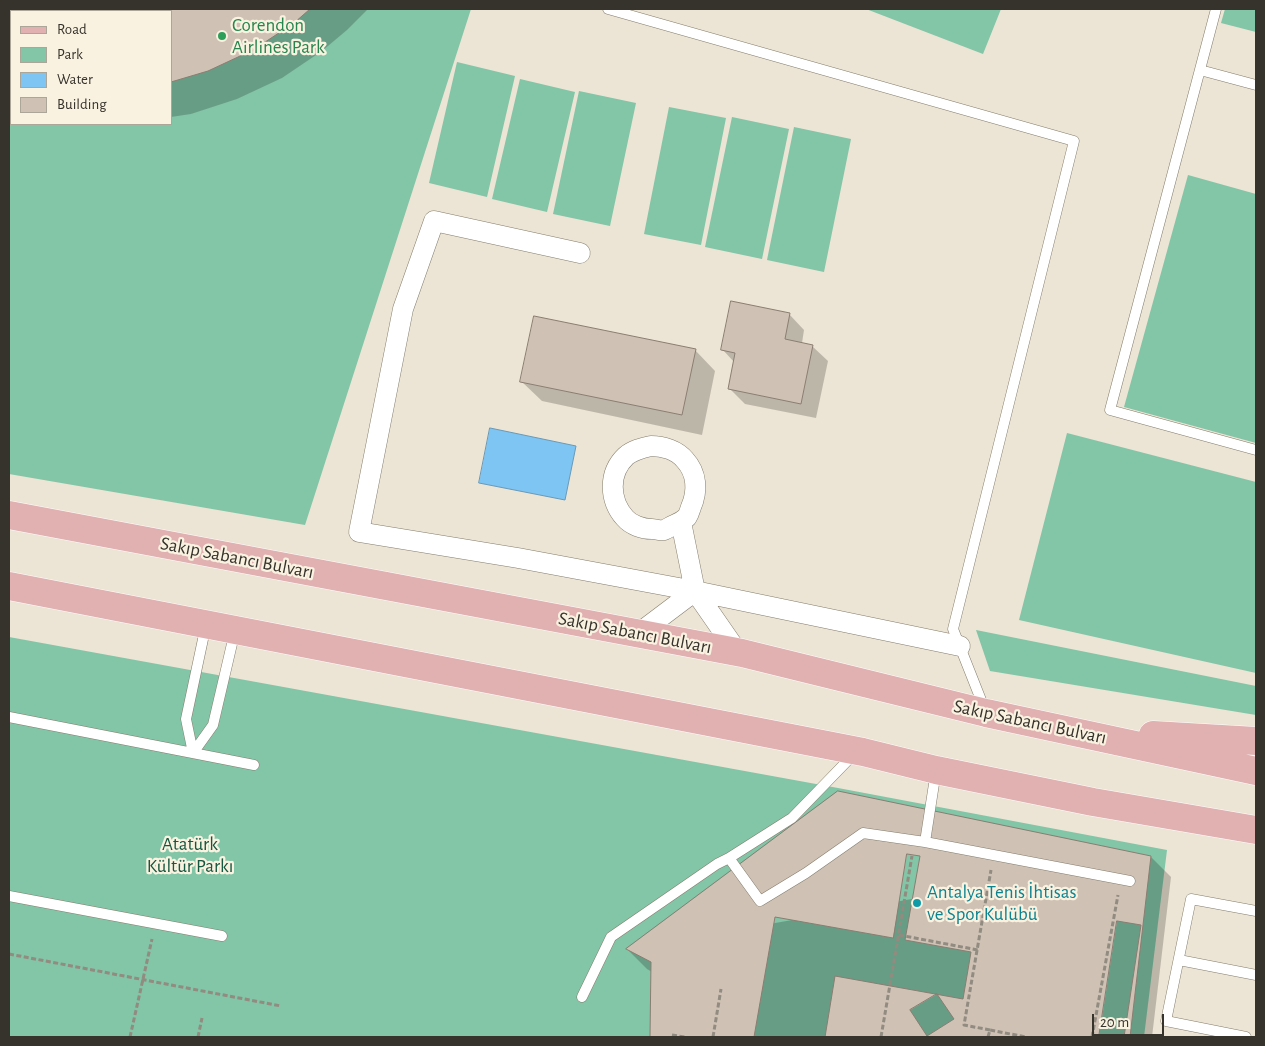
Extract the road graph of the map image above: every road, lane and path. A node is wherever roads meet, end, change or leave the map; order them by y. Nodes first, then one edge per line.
1 (608, 9) edge
2 (1216, 9) edge
3 (1200, 70) junction
4 (1256, 85) edge
5 (580, 253) dead end
6 (1256, 450) edge
7 (9, 515) edge
8 (681, 522) junction
9 (9, 586) edge
10 (696, 591) junction
11 (206, 624) junction
12 (236, 630) junction
13 (638, 634) junction
14 (960, 646) junction
15 (738, 653) junction
16 (986, 713) junction
17 (9, 717) edge
18 (1029, 722) junction
19 (1145, 735) junction
20 (1256, 741) edge
21 (856, 751) junction
22 (193, 753) junction
23 (1256, 753) edge
24 (254, 765) dead end
25 (936, 770) junction
26 (1256, 771) edge
27 (1094, 802) junction
28 (1256, 830) edge
29 (1256, 840) edge
30 (920, 841) junction
31 (994, 855) junction
32 (729, 858) junction
33 (1130, 881) dead end
34 (9, 896) edge
35 (1115, 910) dead end
36 (1256, 912) edge
37 (155, 924) junction
38 (899, 935) junction
39 (222, 936) dead end
40 (978, 950) junction
41 (9, 954) edge
42 (1178, 960) junction
43 (1256, 975) edge
44 (143, 980) junction
45 (721, 989) dead end
46 (582, 997) dead end
47 (281, 1006) dead end
48 (202, 1018) dead end
49 (990, 1030) junction
50 (672, 1035) dead end
51 (130, 1037) edge
52 (198, 1037) edge
53 (685, 1037) edge
54 (713, 1037) edge
55 (881, 1037) edge
56 (988, 1037) edge
57 (1026, 1037) edge
58 (1092, 1037) edge
59 (1246, 1037) edge

1 - 14 lane
2 - 3 lane
3 - 4 lane
3 - 6 lane
5 - 10 street
7 - 13 main road, Sakıp Sabancı Bulvarı
8 - 8 street
8 - 10 street
9 - 11 main road
10 - 13 street
10 - 14 street
10 - 15 street
11 - 12 main road
11 - 22 lane
12 - 21 main road
12 - 22 lane
13 - 15 main road, Sakıp Sabancı Bulvarı
14 - 16 lane
15 - 16 main road, Sakıp Sabancı Bulvarı
16 - 18 main road, Sakıp Sabancı Bulvarı
17 - 22 lane
18 - 19 main road
18 - 26 main road, Sakıp Sabancı Bulvarı
19 - 20 main road
19 - 23 main road
21 - 25 main road
21 - 32 lane
22 - 24 lane
25 - 27 main road
25 - 30 lane
27 - 28 main road
27 - 29 main road
30 - 31 lane
30 - 32 lane
30 - 38 path
31 - 33 lane
31 - 40 path
32 - 46 lane
34 - 37 lane
35 - 58 path
36 - 42 lane
37 - 39 lane
37 - 44 path
38 - 40 path
38 - 55 path
40 - 49 path
41 - 44 path
42 - 43 lane
42 - 59 lane
44 - 47 path
44 - 51 path
45 - 54 path
48 - 52 path
49 - 56 path
49 - 57 path
50 - 53 path

